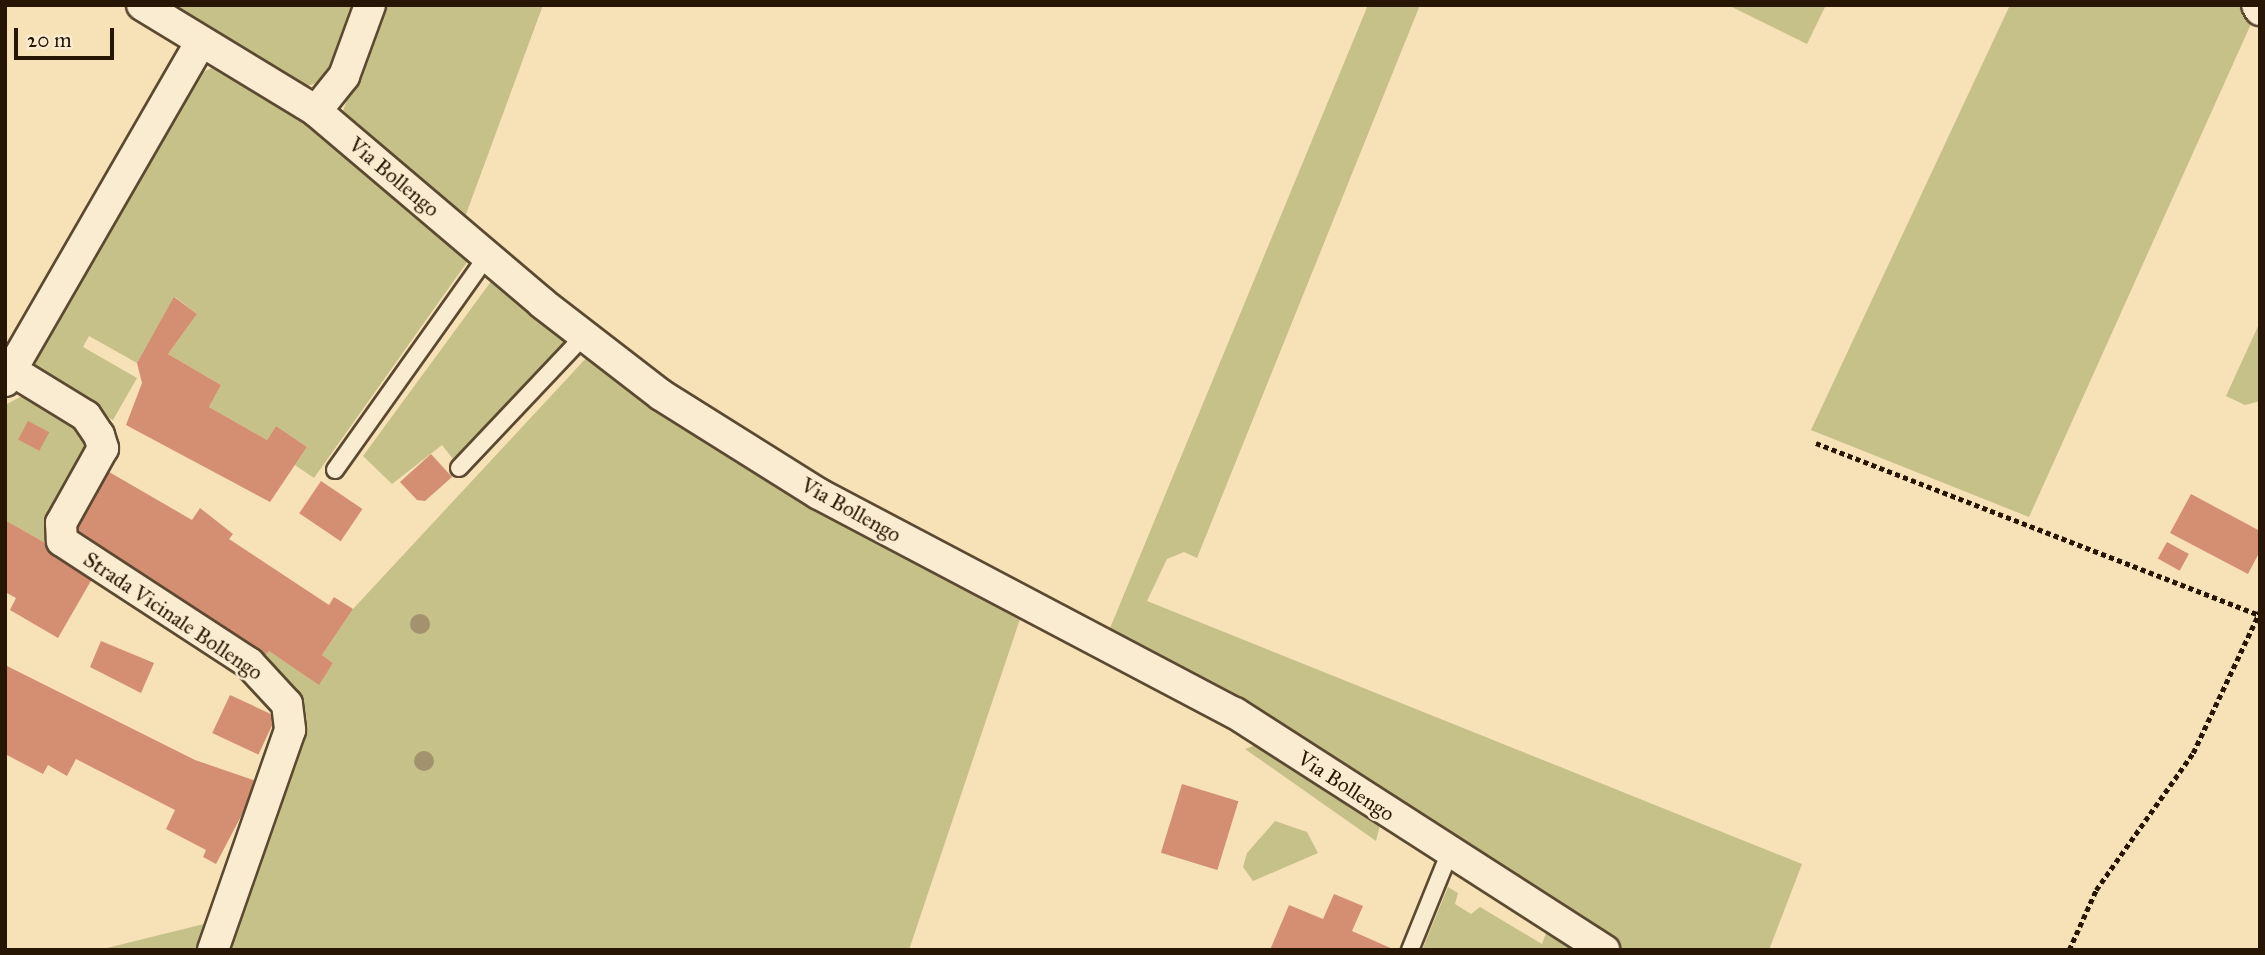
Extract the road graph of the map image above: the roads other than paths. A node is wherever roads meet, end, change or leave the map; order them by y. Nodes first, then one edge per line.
1 (142, 5) edge
2 (370, 5) edge
3 (2257, 5) edge
4 (2260, 10) edge
5 (201, 43) junction
6 (316, 111) junction
7 (488, 255) junction
8 (584, 336) junction
9 (8, 376) edge
10 (459, 468) dead end
11 (335, 470) dead end
12 (1449, 854) junction
13 (213, 950) edge
14 (1410, 950) edge
15 (1604, 950) edge

1 - 5 street, Via Bollengo
2 - 6 street
3 - 4 street
5 - 6 street, Via Bollengo
5 - 9 street
6 - 7 street, Via Bollengo
7 - 8 street, Via Bollengo
7 - 11 lane
8 - 10 lane
8 - 12 street, Via Bollengo
9 - 13 street, Strada Vicinale Bollengo
12 - 14 lane
12 - 15 street, Via Bollengo

